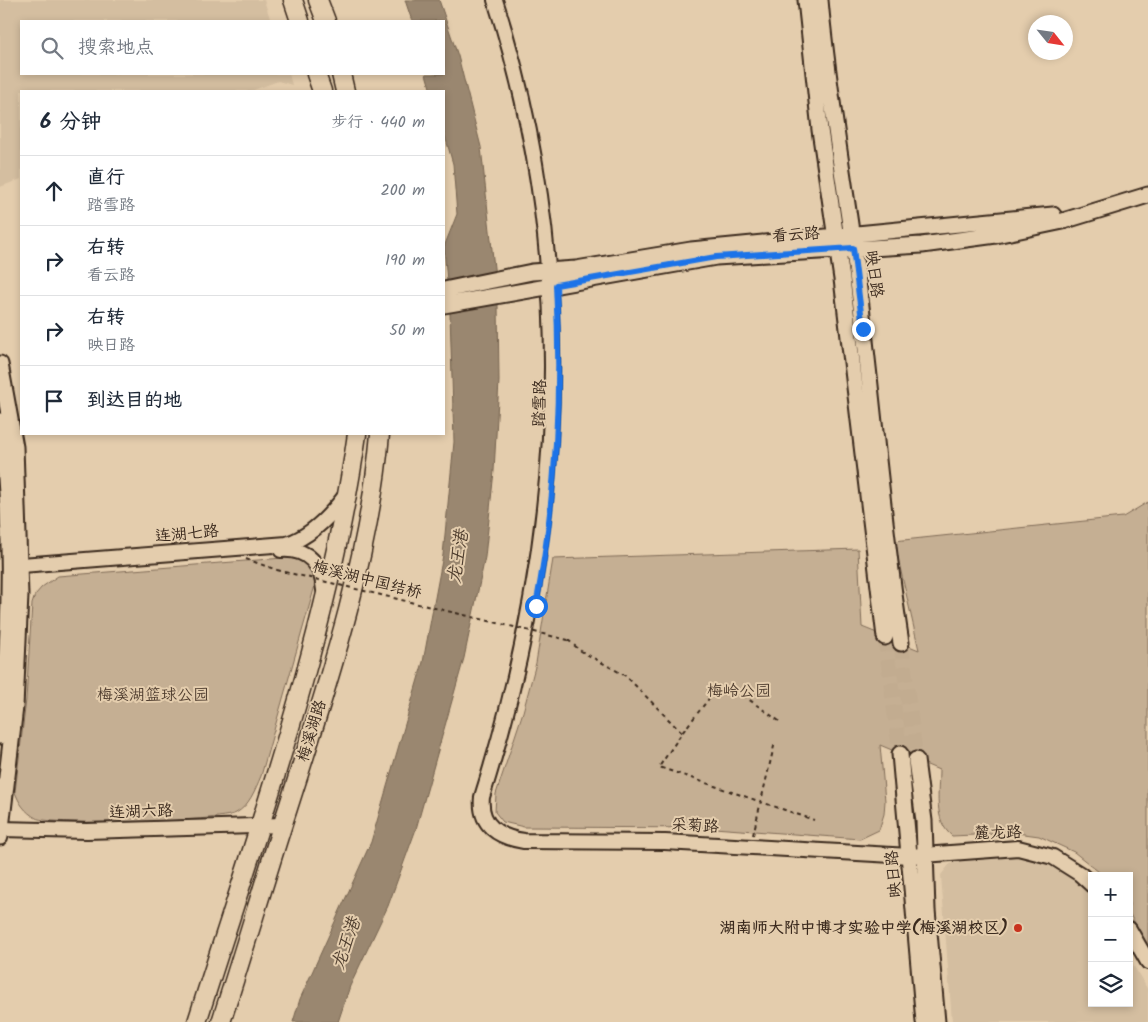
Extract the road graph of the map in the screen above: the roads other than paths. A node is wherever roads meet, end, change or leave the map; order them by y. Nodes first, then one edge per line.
1 (293, 0) edge
2 (318, 0) edge
3 (495, 0) edge
4 (502, 0) edge
5 (806, 0) edge
6 (820, 0) edge
7 (300, 20) edge
8 (326, 20) edge
9 (316, 75) edge
10 (341, 75) edge
11 (322, 90) edge
12 (345, 90) edge
13 (1148, 187) edge
14 (1148, 195) edge
15 (852, 241) junction
16 (836, 242) junction
17 (553, 278) junction
18 (445, 290) edge
19 (445, 305) edge
20 (0, 364) edge
21 (0, 421) edge
22 (357, 435) edge
23 (380, 435) edge
24 (348, 492) junction
25 (14, 570) junction
26 (324, 606) junction
27 (885, 637) tunnel mouth
28 (901, 643) tunnel mouth
29 (0, 736) edge
30 (900, 754) tunnel mouth
31 (916, 760) tunnel mouth
32 (484, 805) junction
33 (258, 830) junction
34 (282, 830) junction
35 (0, 833) edge
36 (917, 852) junction
37 (1088, 873) edge
38 (1088, 882) edge
39 (1133, 936) edge
40 (1133, 948) edge
41 (1148, 962) edge
42 (1148, 973) edge
43 (198, 1022) edge
44 (221, 1022) edge
45 (924, 1022) edge
46 (937, 1022) edge

1 - 7 main road
2 - 8 main road
3 - 17 street, 踏雪路
4 - 17 street, 踏雪路
5 - 16 main road, 映日路
6 - 15 main road, 映日路
9 - 11 main road
10 - 12 main road
13 - 15 main road, 看云路
14 - 15 main road, 看云路
15 - 16 main road, 看云路
15 - 28 main road, 映日路
16 - 17 main road, 看云路
16 - 27 main road, 映日路
17 - 18 main road, 看云路
17 - 19 main road, 看云路
17 - 32 street, 踏雪路
20 - 25 main road
21 - 25 main road
22 - 24 main road, 梅溪湖路
23 - 34 main road, 梅溪湖路
24 - 25 street, 连湖七路
24 - 26 main road, 梅溪湖路
25 - 26 street, 连湖七路
25 - 29 main road
25 - 35 main road
26 - 33 main road, 梅溪湖路
30 - 36 main road, 映日路
31 - 36 main road, 映日路
32 - 36 street, 采菊路
32 - 36 street, 采菊路
33 - 34 street, 连湖六路
33 - 35 street, 连湖六路
33 - 43 main road, 梅溪湖路
34 - 44 main road, 梅溪湖路
36 - 37 street, 麓龙路
36 - 38 street, 麓龙路
36 - 45 main road, 映日路
36 - 46 main road, 映日路
39 - 41 street
40 - 42 street

